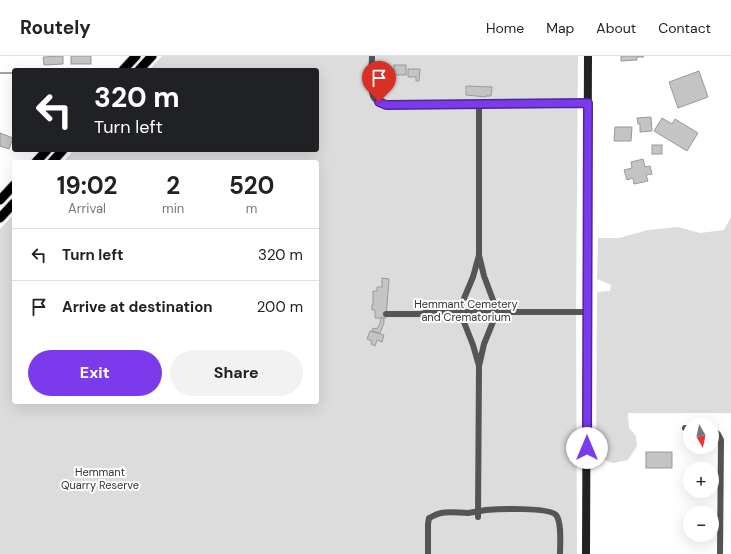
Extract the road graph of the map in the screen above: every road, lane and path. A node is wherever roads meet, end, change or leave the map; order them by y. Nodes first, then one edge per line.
1 (136, 56) edge
2 (152, 56) edge
3 (372, 56) edge
4 (588, 56) edge
5 (125, 68) edge
6 (141, 68) edge
7 (588, 103) junction
8 (479, 104) junction
9 (45, 152) edge
10 (61, 152) edge
11 (38, 160) edge
12 (54, 160) edge
13 (12, 187) edge
14 (0, 200) edge
15 (12, 205) edge
16 (0, 218) edge
17 (479, 254) junction
18 (484, 276) junction
19 (473, 277) junction
20 (460, 312) junction
21 (497, 312) junction
22 (587, 312) junction
23 (386, 314) dead end
24 (484, 344) junction
25 (473, 345) junction
26 (479, 366) junction
27 (719, 436) edge
28 (478, 514) junction
29 (428, 554) edge
30 (560, 554) edge
31 (586, 554) edge
32 (720, 554) edge

1 - 5 main road
2 - 6 main road
3 - 8 street
4 - 7 street
7 - 8 street
7 - 22 street
8 - 17 street
9 - 11 main road
10 - 12 main road
13 - 14 main road
15 - 16 main road
17 - 18 street
17 - 19 street
18 - 19 street
18 - 21 street
19 - 20 street
20 - 21 street
20 - 23 street
20 - 25 street
21 - 22 street
21 - 24 street
22 - 31 street
24 - 25 street
24 - 26 street
25 - 26 street
26 - 28 street
27 - 32 street
28 - 29 street
28 - 30 street

